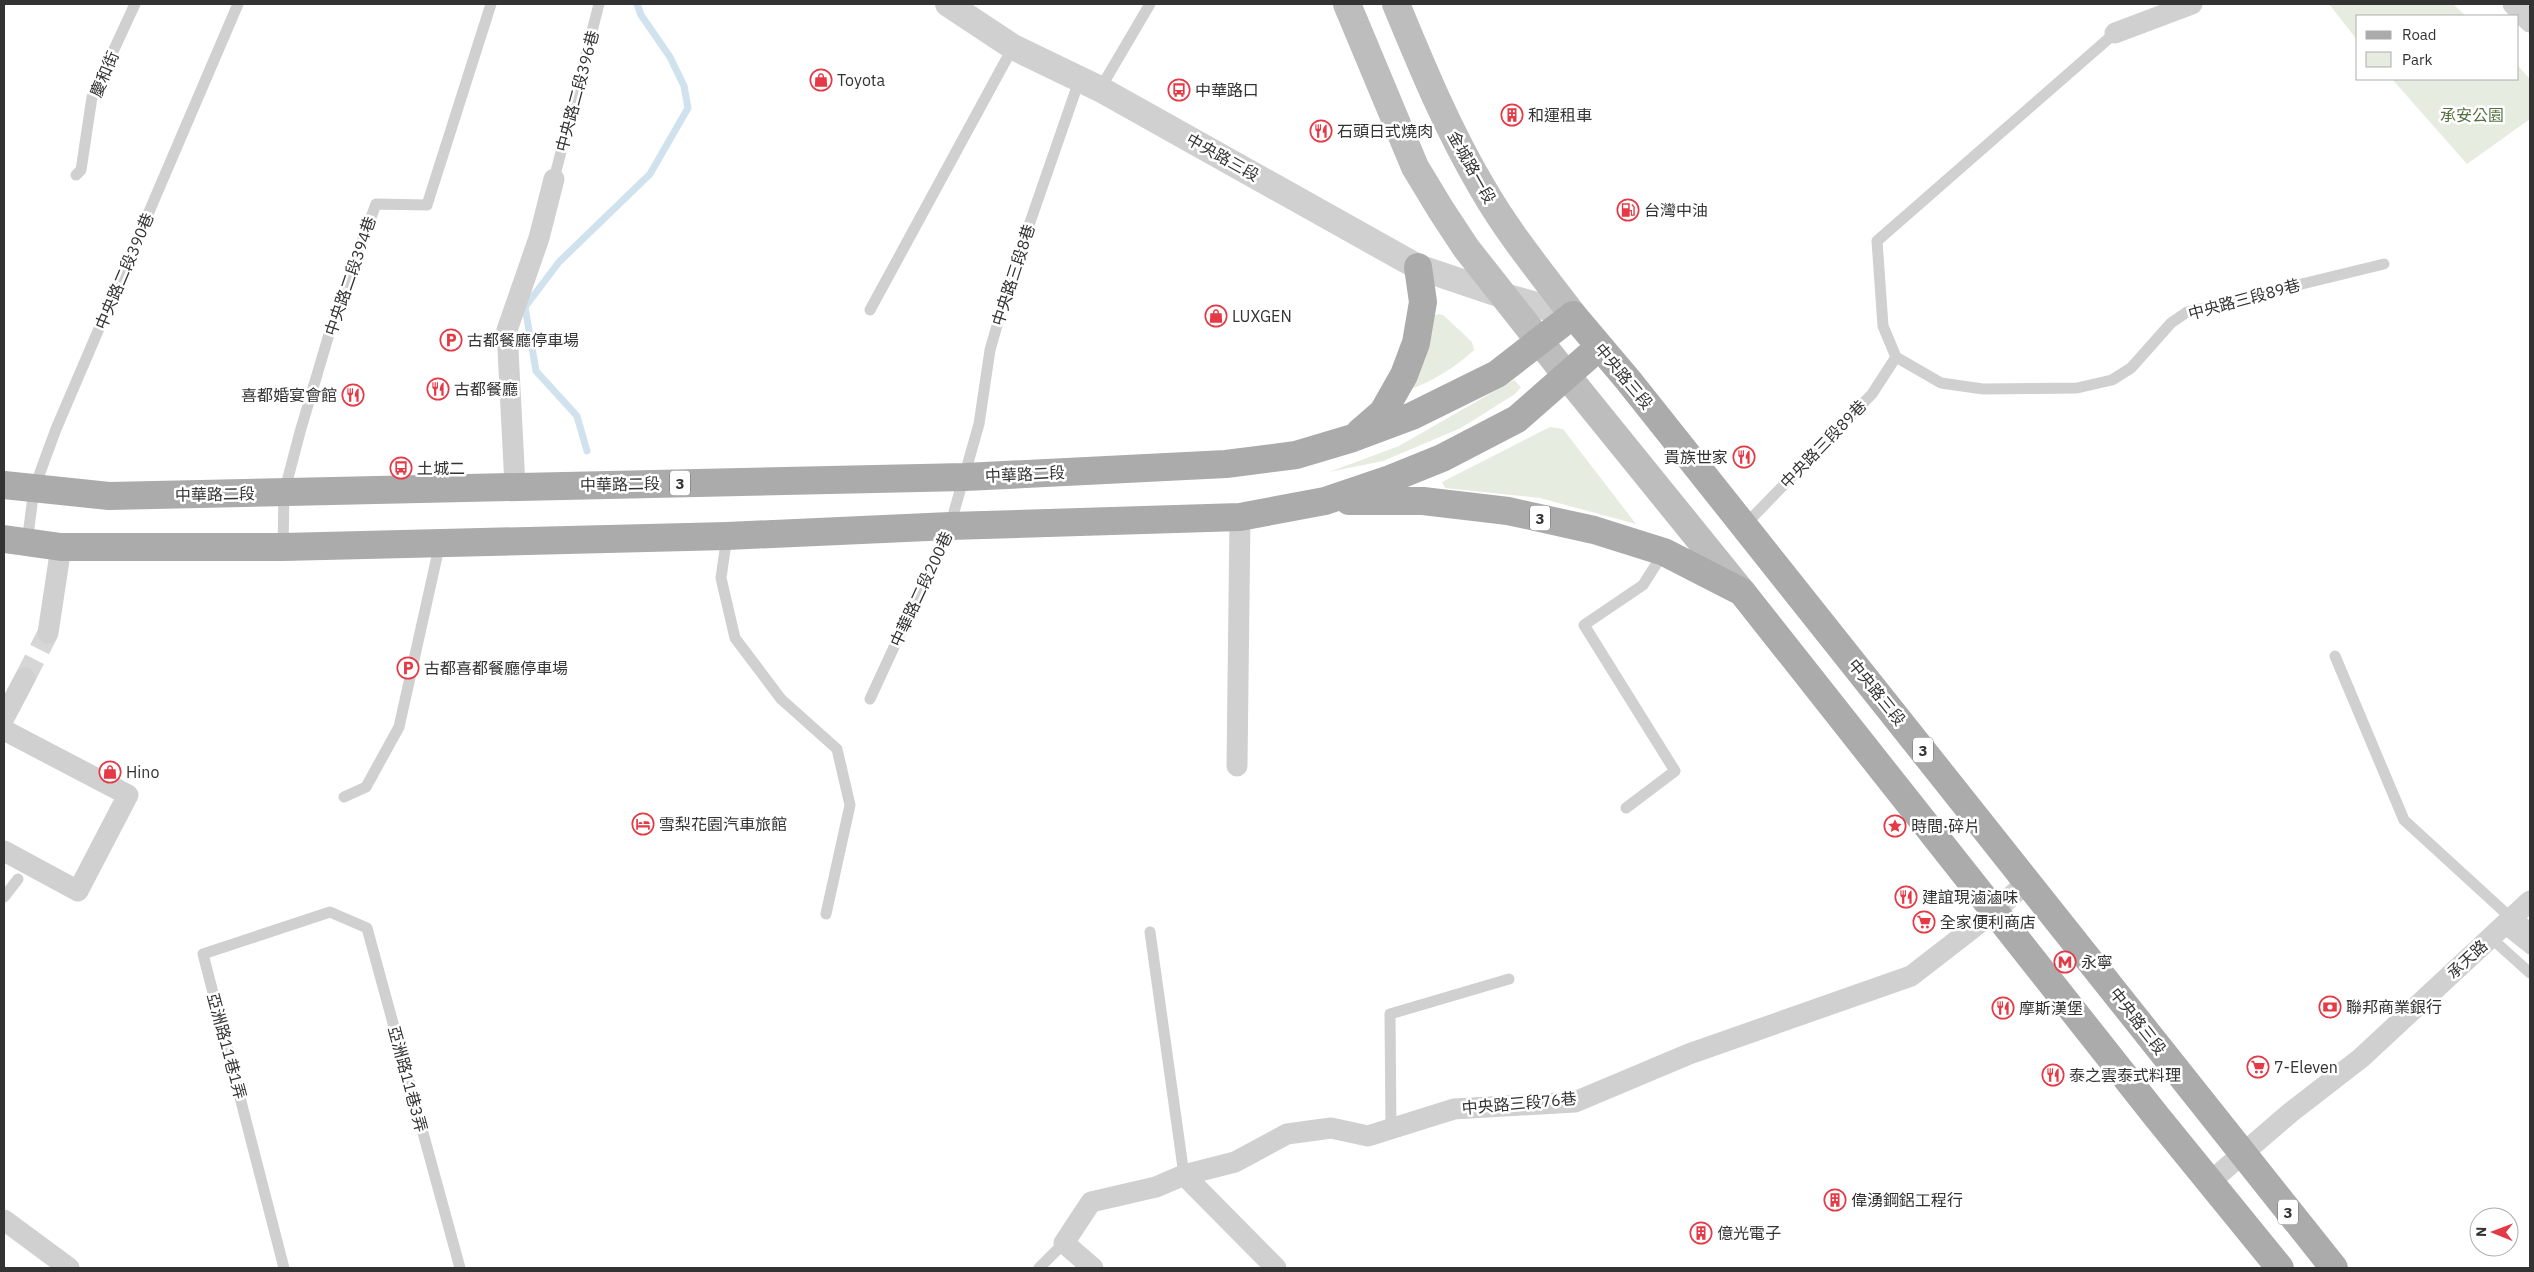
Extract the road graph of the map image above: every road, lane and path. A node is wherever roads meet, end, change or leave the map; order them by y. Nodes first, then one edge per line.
1 (135, 4) edge
2 (238, 4) edge
3 (491, 4) edge
4 (599, 4) edge
5 (948, 4) edge
6 (1150, 4) edge
7 (1346, 4) edge
8 (1396, 4) edge
9 (2192, 4) edge
10 (2513, 4) edge
11 (2530, 22) edge
12 (2115, 33) joint
13 (1013, 48) junction
14 (1090, 83) junction
15 (76, 175) dead end
16 (554, 179) joint
17 (2384, 264) dead end
18 (1418, 267) junction
19 (1504, 296) junction
20 (870, 310) dead end
21 (1573, 315) junction
22 (1541, 342) junction
23 (1599, 347) junction
24 (1896, 357) junction
25 (1567, 376) junction
26 (1353, 438) junction
27 (964, 477) junction
28 (4, 485) edge
29 (515, 486) junction
30 (34, 489) junction
31 (284, 493) junction
32 (1325, 501) junction
33 (1240, 517) junction
34 (950, 526) junction
35 (1744, 526) junction
36 (727, 536) junction
37 (15, 541) edge
38 (440, 542) junction
39 (62, 547) junction
40 (282, 547) junction
41 (1664, 552) junction
42 (1742, 592) junction
43 (48, 633) tunnel mouth
44 (2335, 656) dead end
45 (25, 678) tunnel mouth
46 (870, 699) dead end
47 (4, 718) edge
48 (4, 730) edge
49 (1237, 766) dead end
50 (344, 797) dead end
51 (1626, 808) dead end
52 (4, 852) edge
53 (18, 879) dead end
54 (2028, 881) junction
55 (4, 897) edge
56 (2530, 901) edge
57 (1995, 911) junction
58 (330, 912) joint
59 (826, 914) dead end
60 (2501, 928) junction
61 (1150, 932) dead end
62 (2530, 935) edge
63 (2530, 949) edge
64 (2530, 974) edge
65 (1509, 979) dead end
66 (1391, 1129) junction
67 (2244, 1154) junction
68 (1184, 1175) junction
69 (2211, 1181) junction
70 (4, 1220) edge
71 (1064, 1243) junction
72 (69, 1268) edge
73 (284, 1268) edge
74 (460, 1268) edge
75 (1039, 1268) edge
76 (1093, 1268) edge
77 (1276, 1268) edge
78 (2280, 1268) edge
79 (2334, 1268) edge

1 - 15 lane, 慶和街
2 - 30 lane, 中央路二段390巷
3 - 31 lane, 中央路二段394巷
4 - 16 lane, 中央路二段396巷
5 - 13 street, 中央路三段
6 - 14 lane, 中央路三段8巷
7 - 19 main road
8 - 21 main road, 金城路一段
9 - 12 street
10 - 11 street
12 - 24 lane
13 - 14 street, 中央路三段
13 - 20 lane
14 - 18 street, 中央路三段
14 - 27 lane, 中央路三段8巷
16 - 29 street
17 - 24 lane, 中央路三段89巷
18 - 19 street, 中央路三段
18 - 26 main road
19 - 21 street, 中央路三段
19 - 22 main road
21 - 22 main road, 3
21 - 23 main road, 中央路三段 / 3
22 - 25 main road
22 - 26 main road, 3
23 - 25 main road, 3
23 - 35 main road, 中央路三段 / 3
24 - 35 lane, 中央路三段89巷
25 - 32 main road, 3
25 - 42 main road
26 - 27 main road, 中華路二段 / 3
27 - 29 main road, 中華路二段 / 3
27 - 34 lane, 中華路二段200巷
28 - 30 main road, 中華路二段 / 3
29 - 31 main road, 中華路二段 / 3
30 - 31 main road, 中華路二段 / 3
30 - 37 lane, 中央路二段390巷
31 - 40 lane, 中央路二段394巷
32 - 33 main road, 3
32 - 41 main road, 3
33 - 34 main road, 3
33 - 49 street
34 - 36 main road, 3
34 - 46 lane, 中華路二段200巷
35 - 54 main road, 中央路三段 / 3
36 - 38 main road, 3
36 - 59 lane
37 - 39 main road, 3
38 - 40 main road, 3
38 - 50 lane
39 - 40 main road, 3
39 - 43 street
41 - 42 main road, 3
41 - 51 lane
42 - 57 main road, 3
44 - 60 lane
45 - 47 street
48 - 52 street
53 - 55 lane
54 - 57 street, 中央路三段76巷
54 - 67 main road, 中央路三段 / 3
56 - 60 street, 承天路
57 - 66 street, 中央路三段76巷
57 - 69 main road, 3
58 - 73 lane, 亞洲路11巷1弄
58 - 74 lane, 亞洲路11巷3弄
60 - 62 street
60 - 63 lane
60 - 64 lane
60 - 67 street, 承天路
61 - 68 lane
65 - 66 lane
66 - 68 street, 中央路三段76巷
67 - 69 street, 承天路
67 - 79 main road, 中央路三段 / 3
68 - 71 street, 中央路三段76巷
68 - 77 street
69 - 78 main road, 3
70 - 72 street
71 - 75 lane
71 - 76 street

